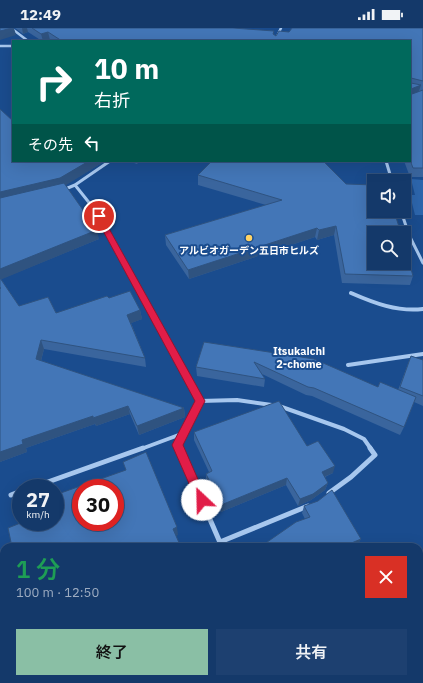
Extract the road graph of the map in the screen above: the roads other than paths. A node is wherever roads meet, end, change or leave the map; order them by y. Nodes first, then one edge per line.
1 (12, 28) edge
2 (281, 28) edge
3 (27, 40) edge
4 (275, 40) edge
5 (0, 46) edge
6 (12, 46) edge
7 (109, 162) edge
8 (386, 162) edge
9 (390, 174) edge
10 (75, 185) junction
11 (61, 191) edge
12 (403, 218) edge
13 (423, 263) edge
14 (351, 294) dead end
15 (423, 309) edge
16 (423, 354) edge
17 (348, 366) dead end
18 (200, 401) junction
19 (185, 433) junction
20 (55, 479) edge
21 (326, 495) edge
22 (313, 504) edge
23 (220, 542) joint

1 - 3 street
2 - 4 street
5 - 6 street
7 - 10 street
8 - 9 street
10 - 11 street
10 - 18 street
12 - 13 street
14 - 15 street
16 - 17 street
18 - 19 street
18 - 21 street
19 - 20 street
19 - 23 street
22 - 23 street

